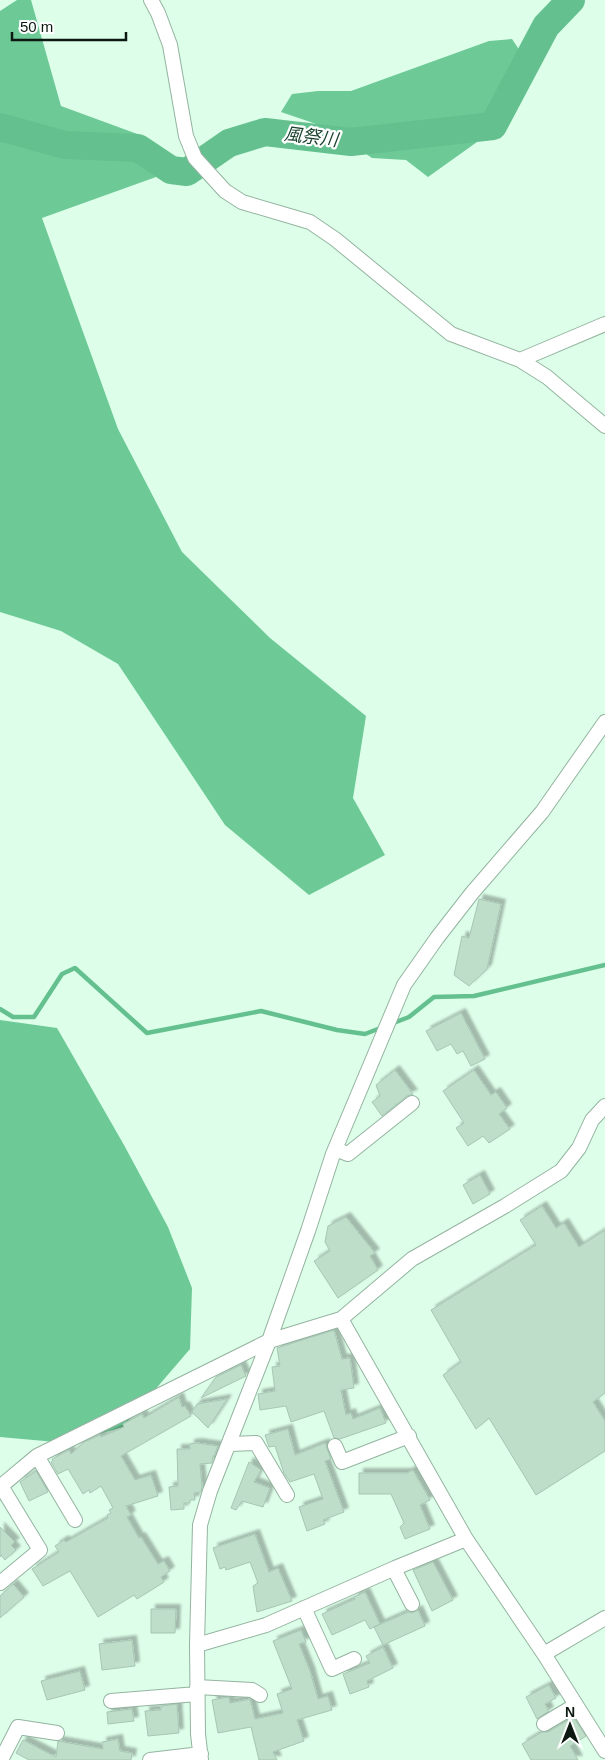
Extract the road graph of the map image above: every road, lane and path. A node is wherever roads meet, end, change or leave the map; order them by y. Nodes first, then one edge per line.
1 (151, 0) edge
2 (605, 324) edge
3 (520, 360) junction
4 (605, 426) edge
5 (605, 722) edge
6 (412, 1103) dead end
7 (605, 1106) edge
8 (335, 1149) junction
9 (341, 1319) junction
10 (269, 1341) junction
11 (409, 1436) junction
12 (230, 1444) junction
13 (335, 1446) dead end
14 (37, 1456) junction
15 (1, 1487) edge
16 (287, 1495) dead end
17 (75, 1520) dead end
18 (466, 1539) junction
19 (394, 1569) junction
20 (0, 1583) edge
21 (412, 1604) dead end
22 (304, 1608) junction
23 (605, 1618) edge
24 (197, 1645) junction
25 (544, 1654) junction
26 (354, 1659) dead end
27 (197, 1690) junction
28 (260, 1694) dead end
29 (111, 1701) dead end
30 (576, 1705) junction
31 (544, 1724) dead end
32 (57, 1733) dead end
33 (605, 1751) edge
34 (201, 1757) edge
35 (1, 1760) edge
36 (150, 1760) edge

1 - 3 street
2 - 3 street
3 - 4 street
5 - 8 street
6 - 8 street
7 - 9 street
8 - 10 street
9 - 10 street
9 - 11 street
10 - 12 street
10 - 14 street
11 - 13 street
11 - 18 street
12 - 16 street
12 - 24 street
14 - 15 street
14 - 17 street
15 - 20 street
18 - 19 street
18 - 25 street
19 - 21 street
19 - 22 street
22 - 24 street
22 - 26 street
23 - 25 street
24 - 27 street
25 - 30 street
27 - 28 street
27 - 29 street
27 - 34 street
30 - 31 street
30 - 33 street
32 - 35 street
34 - 36 street

